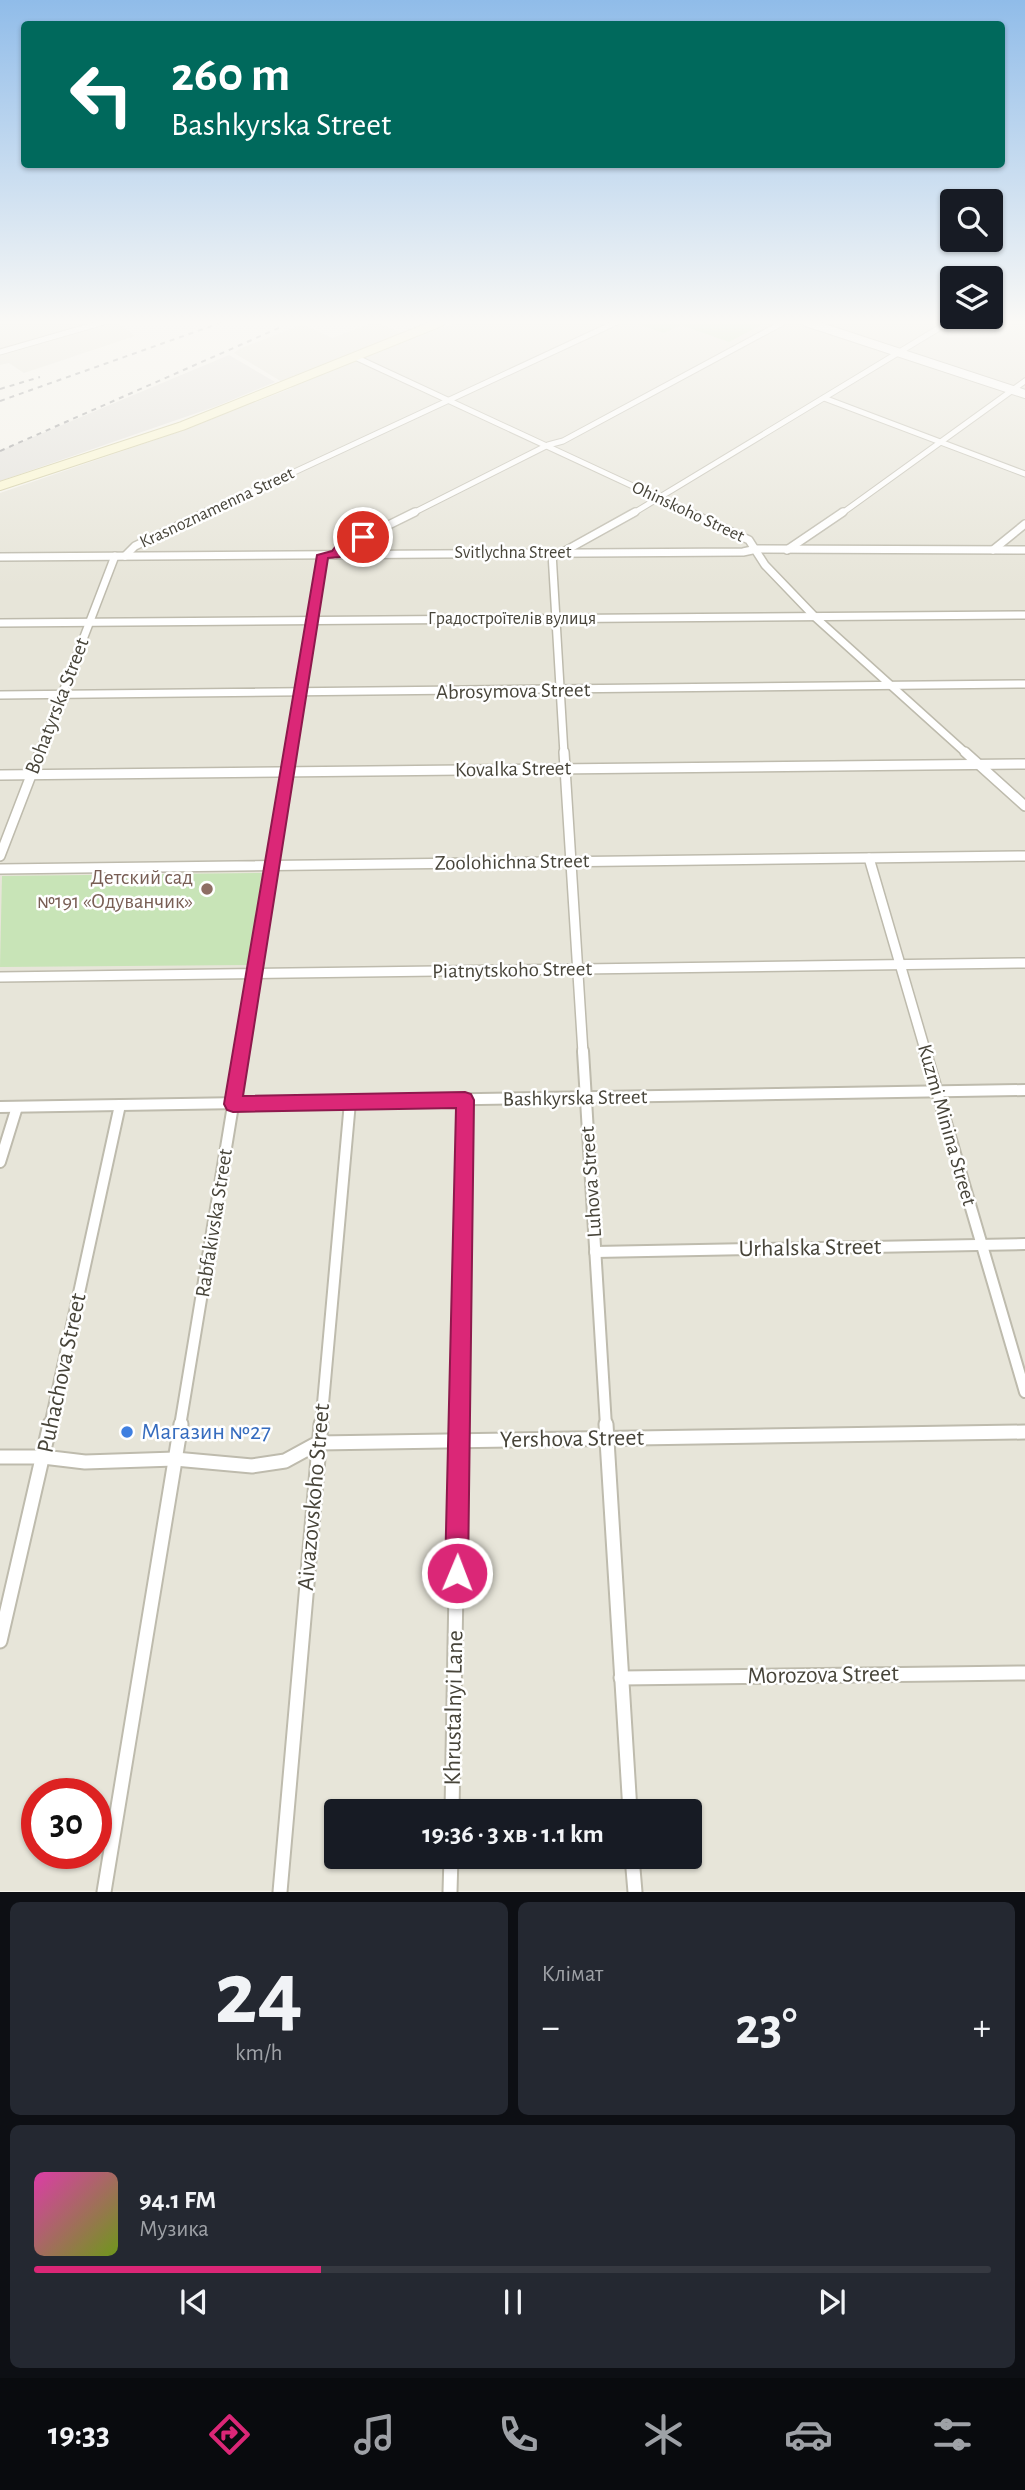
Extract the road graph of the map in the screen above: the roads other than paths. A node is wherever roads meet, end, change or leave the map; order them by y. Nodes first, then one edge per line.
1 (222, 410) edge
2 (428, 410) edge
3 (471, 410) edge
4 (620, 410) edge
5 (804, 410) edge
6 (856, 410) edge
7 (985, 410) edge
8 (940, 442) junction
9 (546, 446) junction
10 (1025, 474) edge
11 (0, 486) edge
12 (659, 499) junction
13 (1025, 524) edge
14 (757, 549) junction
15 (993, 550) junction
16 (1025, 550) edge
17 (785, 551) junction
18 (557, 553) junction
19 (323, 555) junction
20 (335, 555) junction
21 (115, 556) junction
22 (125, 556) junction
23 (0, 557) edge
24 (1025, 615) edge
25 (815, 617) junction
26 (556, 619) junction
27 (312, 621) junction
28 (89, 622) junction
29 (0, 623) edge
30 (1025, 684) edge
31 (894, 686) junction
32 (561, 690) junction
33 (300, 693) junction
34 (62, 694) junction
35 (0, 695) edge
36 (979, 764) junction
37 (1025, 764) edge
38 (565, 769) junction
39 (287, 772) junction
40 (0, 775) edge
41 (31, 775) junction
42 (1025, 806) edge
43 (0, 856) edge
44 (1025, 856) edge
45 (869, 858) junction
46 (571, 862) junction
47 (272, 866) junction
48 (0, 869) edge
49 (1025, 963) edge
50 (900, 965) junction
51 (578, 969) junction
52 (254, 973) junction
53 (0, 977) edge
54 (1025, 1090) edge
55 (937, 1092) junction
56 (586, 1098) junction
57 (465, 1100) junction
58 (350, 1102) junction
59 (233, 1104) junction
60 (120, 1105) junction
61 (0, 1107) edge
62 (17, 1107) junction
63 (0, 1162) edge
64 (1025, 1244) edge
65 (982, 1245) junction
66 (595, 1252) junction
67 (1025, 1392) edge
68 (1025, 1432) edge
69 (606, 1438) junction
70 (460, 1441) junction
71 (318, 1443) junction
72 (0, 1457) edge
73 (44, 1457) junction
74 (175, 1459) junction
75 (0, 1641) edge
76 (1025, 1673) edge
77 (621, 1678) junction
78 (452, 1799) edge
79 (629, 1799) edge
80 (451, 1869) edge
81 (633, 1869) edge
82 (104, 1892) edge
83 (280, 1892) edge
84 (450, 1892) edge
85 (635, 1892) edge

1 - 11 main road
2 - 22 street, Krasnoznamenna Street
3 - 9 street, Ohinskoho Street
4 - 9 street
5 - 12 street
6 - 8 street
7 - 8 street
8 - 10 street
8 - 17 street
9 - 12 street, Ohinskoho Street
9 - 20 street
12 - 14 street, Ohinskoho Street
12 - 18 street
13 - 15 street
14 - 17 street, Svitlychna Street
14 - 18 street, Svitlychna Street
14 - 25 street, Ohinskoho Street
15 - 16 street, Svitlychna Street
15 - 17 street, Svitlychna Street
18 - 20 street, Svitlychna Street
18 - 26 street, Luhova Street
19 - 20 street, Svitlychna Street
19 - 22 street, Svitlychna Street
19 - 27 street, Rabfakivska Street
21 - 22 street, Svitlychna Street
21 - 23 street, Svitlychna Street
21 - 28 street, Bohatyrska Street
24 - 25 street, Градостроїтелiв вулиця
25 - 26 street, Градостроїтелiв вулиця
25 - 31 street, Ohinskoho Street
26 - 27 street, Градостроїтелiв вулиця
26 - 32 street, Luhova Street
27 - 28 street, Градостроїтелiв вулиця
27 - 33 street, Rabfakivska Street
28 - 29 street, Градостроїтелiв вулиця
28 - 34 street, Bohatyrska Street
30 - 31 street, Abrosymova Street
31 - 32 street, Abrosymova Street
31 - 36 street, Ohinskoho Street
32 - 33 street, Abrosymova Street
32 - 38 street, Luhova Street
33 - 34 street, Abrosymova Street
33 - 39 street, Rabfakivska Street
34 - 35 street, Abrosymova Street
34 - 41 street, Bohatyrska Street
36 - 37 street, Kovalka Street
36 - 38 street, Kovalka Street
36 - 42 street, Ohinskoho Street
38 - 39 street, Kovalka Street
38 - 46 street, Luhova Street
39 - 41 street, Kovalka Street
39 - 47 street, Rabfakivska Street
40 - 41 street, Kovalka Street
41 - 43 street, Bohatyrska Street
44 - 45 street, Zoolohichna Street
45 - 46 street, Zoolohichna Street
45 - 50 street, Kuzmi Minina Street
46 - 47 street, Zoolohichna Street
46 - 51 street, Luhova Street
47 - 48 street, Zoolohichna Street
47 - 52 street, Rabfakivska Street
49 - 50 street, Piatnytskoho Street
50 - 51 street, Piatnytskoho Street
50 - 55 street, Kuzmi Minina Street
51 - 52 street, Piatnytskoho Street
51 - 56 street, Luhova Street
52 - 53 street, Piatnytskoho Street
52 - 59 street, Rabfakivska Street
54 - 55 street, Bashkyrska Street
55 - 56 street, Bashkyrska Street
55 - 65 street, Kuzmi Minina Street
56 - 57 street, Bashkyrska Street
56 - 66 street, Luhova Street
57 - 58 street, Bashkyrska Street
57 - 70 street, Khrustalnyi Lane
58 - 59 street, Bashkyrska Street
58 - 71 street, Aivazovskoho Street
59 - 60 street, Bashkyrska Street
59 - 74 street, Rabfakivska Street
60 - 62 street, Bashkyrska Street
60 - 73 street, Puhachova Street
61 - 62 street, Bashkyrska Street
62 - 63 street
64 - 65 street, Urhalska Street
65 - 66 street, Urhalska Street
65 - 67 street, Kuzmi Minina Street
66 - 69 street, Luhova Street
68 - 69 street, Yershova Street
69 - 70 street, Yershova Street
69 - 77 street, Luhova Street
70 - 71 street, Yershova Street
70 - 78 street, Khrustalnyi Lane
71 - 74 street, Yershova Street
71 - 83 street, Aivazovskoho Street
72 - 73 street, Yershova Street
73 - 74 street, Yershova Street
73 - 75 street, Puhachova Street
74 - 82 street, Rabfakivska Street
76 - 77 street, Morozova Street
77 - 79 street, Luhova Street
80 - 84 street
81 - 85 street

